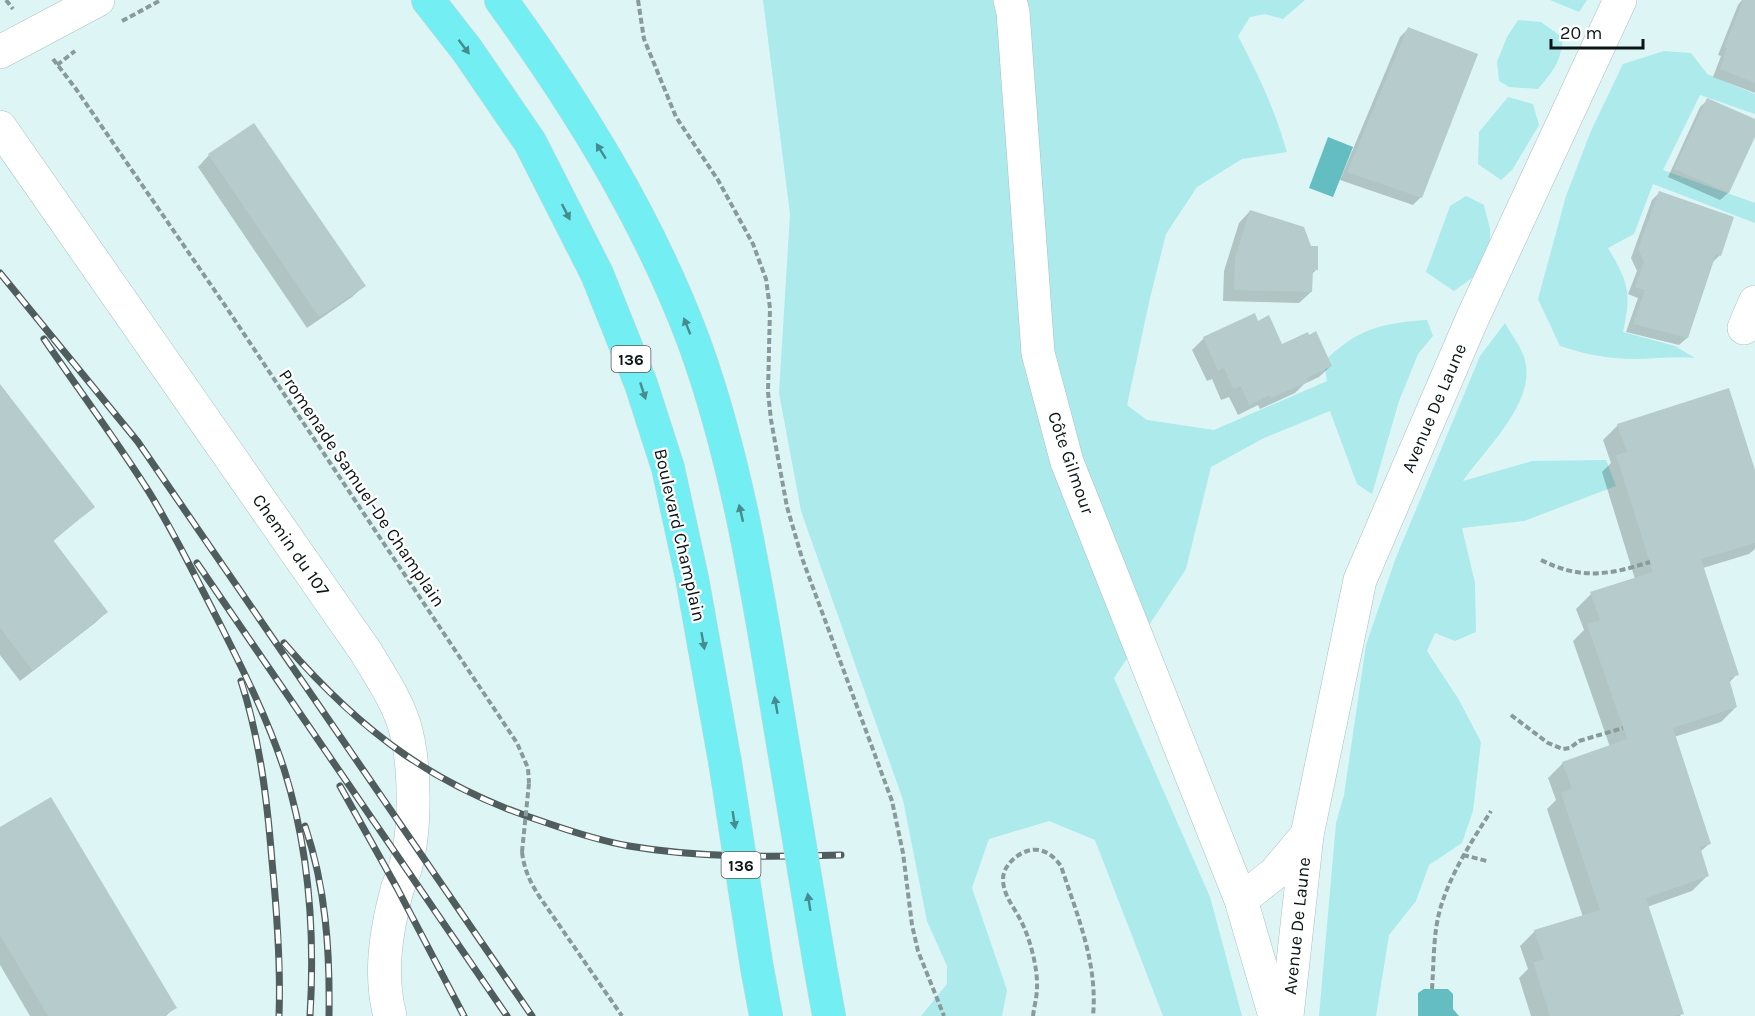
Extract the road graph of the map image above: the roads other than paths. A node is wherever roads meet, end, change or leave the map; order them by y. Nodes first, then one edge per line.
1 (98, 0) edge
2 (428, 0) edge
3 (501, 0) edge
4 (1010, 0) edge
5 (1620, 0) edge
6 (0, 51) edge
7 (0, 127) edge
8 (1307, 835) junction
9 (1241, 900) junction
10 (390, 1016) edge
11 (766, 1016) edge
12 (829, 1016) edge
13 (1275, 1016) edge
14 (1287, 1016) edge

1 - 6 street
2 -> 11 main road, Boulevard Champlain / 136, bridge
12 -> 3 main road, bridge
4 - 9 street, Côte Gilmour
5 - 8 street, Avenue De Laune
7 - 10 street, Chemin du 107
8 - 9 street, Avenue De Laune
8 - 14 street, Avenue De Laune
9 - 13 street, Côte Gilmour

